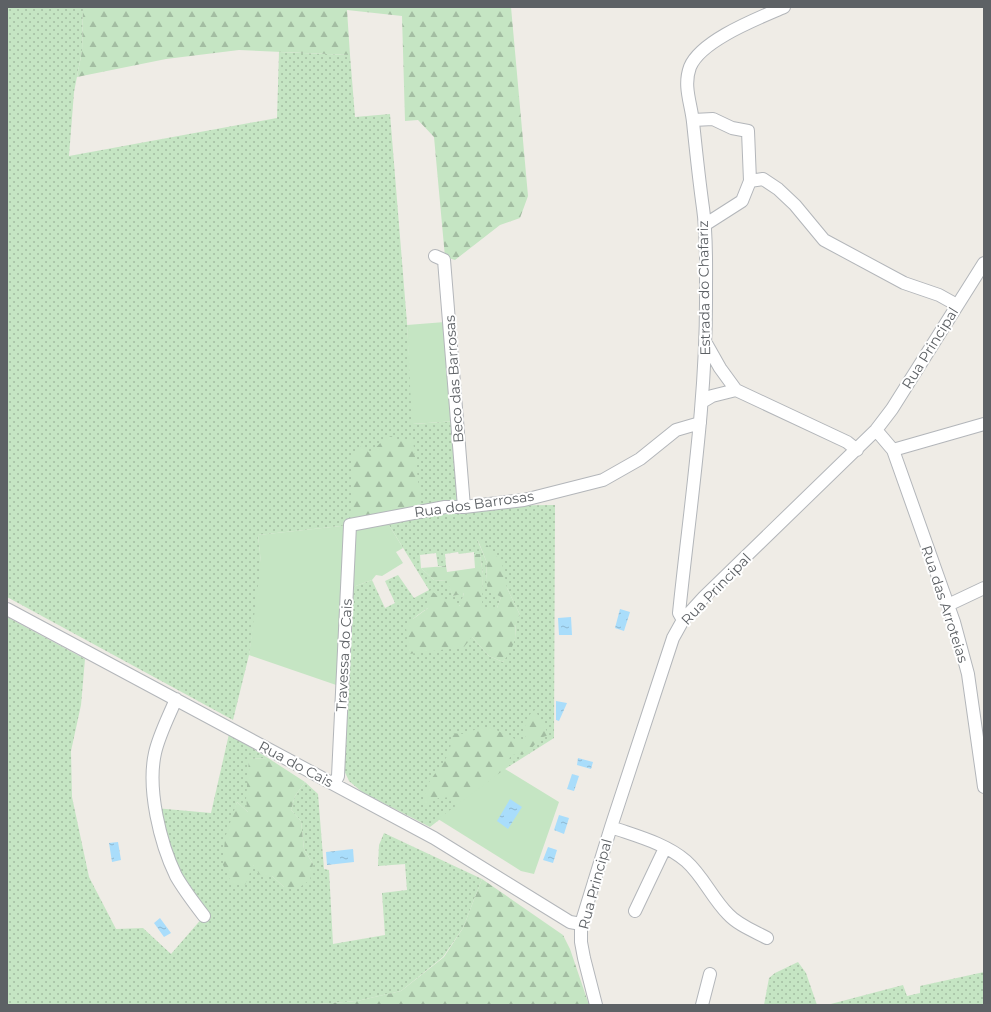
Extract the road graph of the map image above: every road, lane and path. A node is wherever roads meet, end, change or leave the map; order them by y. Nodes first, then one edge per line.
1 (784, 7) edge
2 (693, 120) junction
3 (750, 181) junction
4 (706, 224) junction
5 (435, 256) dead end
6 (982, 269) edge
7 (957, 305) junction
8 (706, 344) junction
9 (736, 390) junction
10 (702, 402) junction
11 (700, 423) junction
12 (984, 424) edge
13 (876, 430) junction
14 (857, 450) junction
15 (893, 450) junction
16 (464, 507) junction
17 (350, 525) joint
18 (984, 588) edge
19 (948, 606) junction
20 (7, 609) edge
21 (683, 620) junction
22 (176, 699) junction
23 (334, 784) junction
24 (984, 787) edge
25 (611, 827) junction
26 (665, 848) junction
27 (635, 911) dead end
28 (204, 916) dead end
29 (581, 924) junction
30 (767, 938) dead end
31 (710, 974) dead end
32 (596, 1005) edge
33 (702, 1005) edge

1 - 2 street, Estrada do Chafariz
2 - 3 street
2 - 4 street, Estrada do Chafariz
3 - 4 street
3 - 7 street
4 - 8 street, Estrada do Chafariz
5 - 16 street, Beco das Barrosas
6 - 7 street, Rua Principal
7 - 13 street, Rua Principal
8 - 9 street
8 - 10 street, Estrada do Chafariz
9 - 10 street
9 - 14 street
10 - 11 street, Estrada do Chafariz
11 - 16 street, Rua dos Barrosas
11 - 21 street, Estrada do Chafariz
12 - 15 street
13 - 14 street, Rua Principal
13 - 15 street, Rua das Arroteias
14 - 21 street, Rua Principal
15 - 19 street, Rua das Arroteias
16 - 17 street, Rua dos Barrosas
17 - 23 street, Travessa do Cais
18 - 19 street
19 - 24 street, Rua das Arroteias
20 - 22 street, Rua do Cais
21 - 25 street, Rua Principal
22 - 23 street, Rua do Cais
22 - 28 street
23 - 29 street, Rua do Cais
25 - 26 street
25 - 29 street, Rua Principal
26 - 27 street
26 - 30 street
29 - 32 street, Rua Principal
31 - 33 street

